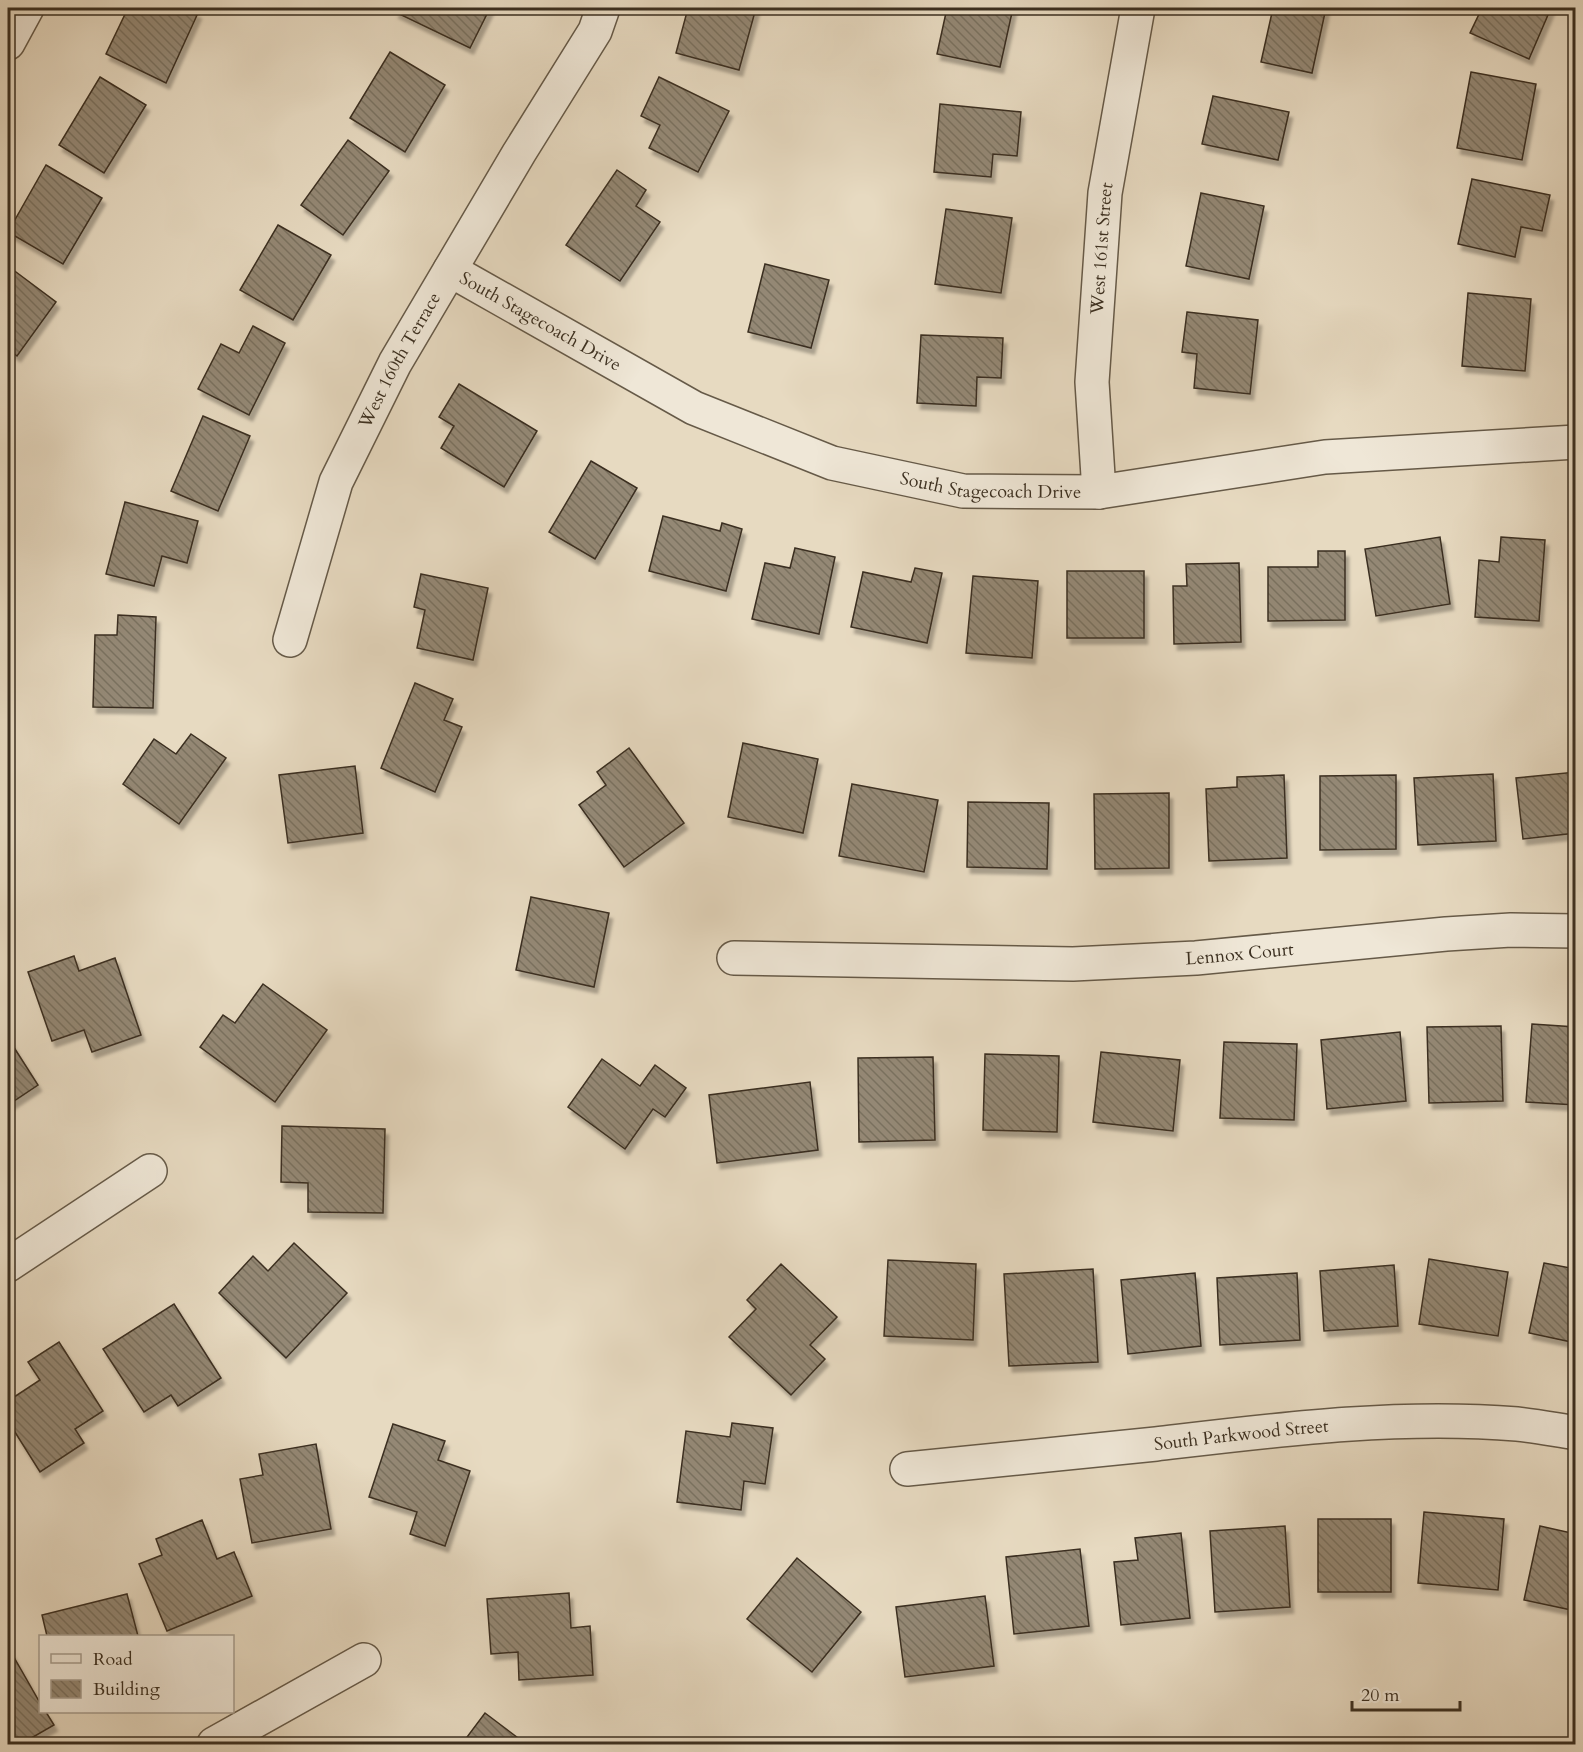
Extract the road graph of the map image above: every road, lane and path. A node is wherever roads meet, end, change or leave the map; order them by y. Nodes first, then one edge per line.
1 (27, 8) edge
2 (603, 8) edge
3 (1138, 8) edge
4 (8, 43) edge
5 (450, 270) junction
6 (1575, 442) edge
7 (1099, 492) junction
8 (290, 640) dead end
9 (1575, 931) edge
10 (734, 958) dead end
11 (150, 1171) dead end
12 (8, 1265) edge
13 (1575, 1433) edge
14 (907, 1469) dead end
15 (364, 1660) dead end
16 (214, 1744) edge

1 - 4 street
2 - 5 street, West 160th Terrace
3 - 7 street, West 161st Street
5 - 7 street, South Stagecoach Drive
5 - 8 street, West 160th Terrace
6 - 7 street, South Stagecoach Drive
9 - 10 street, Lennox Court
11 - 12 street
13 - 14 street, South Parkwood Street
15 - 16 street

